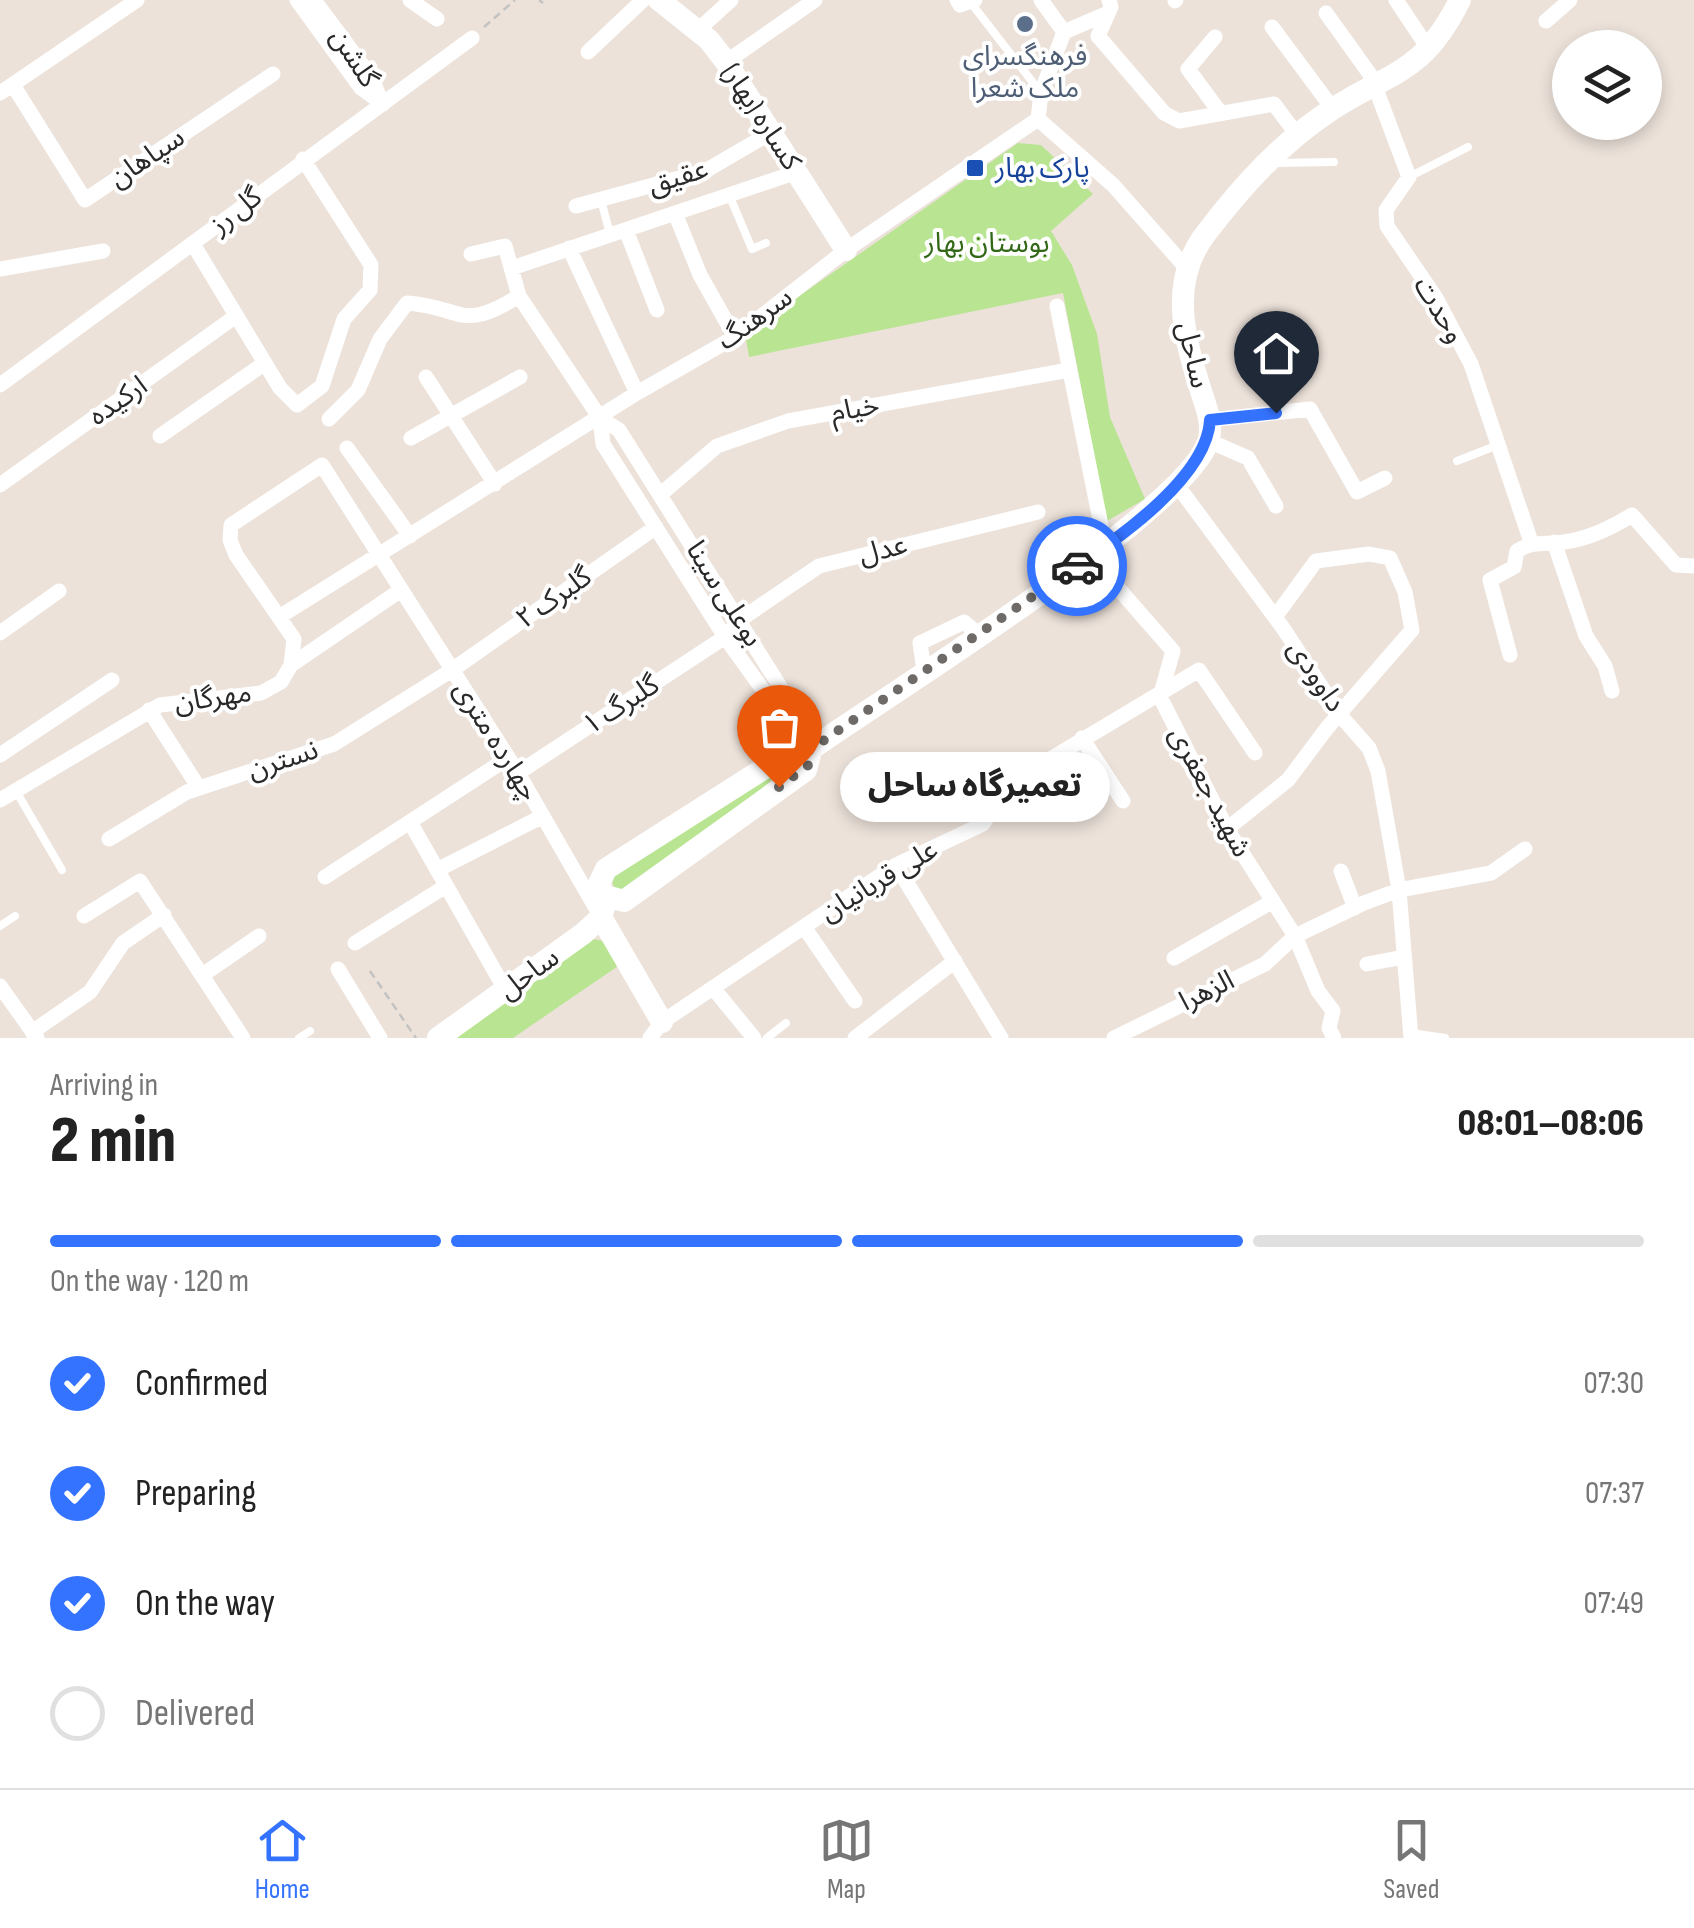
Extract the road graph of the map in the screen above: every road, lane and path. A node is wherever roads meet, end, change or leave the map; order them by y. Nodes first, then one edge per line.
1 (137, 0) edge
2 (297, 0) edge
3 (314, 0) edge
4 (410, 0) edge
5 (515, 0) edge
6 (643, 0) edge
7 (659, 0) edge
8 (731, 0) edge
9 (815, 0) edge
10 (1041, 0) edge
11 (1396, 0) edge
12 (1460, 0) edge
13 (1570, 0) edge
14 (968, 1) edge
15 (1107, 7) edge
16 (1326, 12) dead end
17 (436, 19) dead end
18 (1546, 20) dead end
19 (1272, 27) dead end
20 (698, 30) junction
21 (1064, 32) junction
22 (472, 38) joint
23 (1215, 38) dead end
24 (1428, 48) junction
25 (588, 52) dead end
26 (726, 62) junction
27 (273, 74) dead end
28 (1377, 88) junction
29 (6, 89) edge
30 (1041, 93) junction
31 (383, 104) junction
32 (1333, 109) junction
33 (1219, 111) junction
34 (1038, 119) junction
35 (772, 132) junction
36 (1298, 136) junction
37 (1468, 148) dead end
38 (303, 159) junction
39 (1264, 162) junction
40 (1334, 162) dead end
41 (797, 172) junction
42 (1409, 177) junction
43 (730, 197) junction
44 (601, 200) junction
45 (576, 206) dead end
46 (675, 214) junction
47 (618, 232) junction
48 (766, 242) dead end
49 (193, 244) junction
50 (569, 248) junction
51 (103, 250) dead end
52 (846, 250) junction
53 (470, 254) dead end
54 (512, 268) junction
55 (0, 270) edge
56 (1189, 271) junction
57 (519, 296) junction
58 (1057, 306) dead end
59 (657, 310) dead end
60 (236, 316) junction
61 (736, 337) junction
62 (264, 363) junction
63 (1070, 370) junction
64 (426, 377) dead end
65 (520, 377) dead end
66 (0, 385) edge
67 (637, 393) junction
68 (453, 414) junction
69 (600, 418) junction
70 (329, 420) dead end
71 (1209, 430) junction
72 (160, 436) dead end
73 (411, 438) dead end
74 (1498, 445) junction
75 (347, 448) dead end
76 (1456, 461) dead end
77 (1385, 478) dead end
78 (495, 484) junction
79 (1177, 484) junction
80 (0, 485) edge
81 (660, 494) junction
82 (1276, 506) dead end
83 (1038, 512) dead end
84 (656, 526) junction
85 (410, 536) junction
86 (1531, 542) junction
87 (1554, 542) junction
88 (1098, 551) junction
89 (380, 555) junction
90 (1694, 566) edge
91 (401, 590) junction
92 (59, 591) dead end
93 (280, 617) junction
94 (1274, 617) junction
95 (741, 619) junction
96 (0, 632) edge
97 (725, 637) junction
98 (1510, 654) dead end
99 (291, 665) junction
100 (452, 670) junction
101 (112, 680) dead end
102 (1612, 691) dead end
103 (1160, 697) junction
104 (148, 710) junction
105 (1340, 715) junction
106 (1082, 738) junction
107 (807, 752) junction
108 (1254, 754) dead end
109 (0, 755) edge
110 (508, 758) junction
111 (518, 773) junction
112 (198, 788) junction
113 (16, 791) junction
114 (0, 800) edge
115 (1123, 801) dead end
116 (543, 816) junction
117 (410, 822) junction
118 (1227, 830) junction
119 (109, 840) dead end
120 (1525, 850) dead end
121 (896, 865) junction
122 (62, 870) dead end
123 (437, 870) junction
124 (1341, 871) dead end
125 (325, 878) dead end
126 (446, 886) junction
127 (1400, 890) junction
128 (1272, 901) junction
129 (604, 908) junction
130 (1355, 908) junction
131 (15, 916) dead end
132 (84, 916) dead end
133 (164, 916) junction
134 (0, 926) edge
135 (804, 927) junction
136 (259, 936) dead end
137 (1295, 936) junction
138 (355, 943) dead end
139 (1404, 957) junction
140 (1174, 958) dead end
141 (954, 962) junction
142 (1367, 964) dead end
143 (338, 968) dead end
144 (370, 972) dead end
145 (204, 974) junction
146 (0, 986) edge
147 (713, 988) junction
148 (506, 992) junction
149 (856, 1000) dead end
150 (786, 1022) dead end
151 (656, 1030) edge
152 (310, 1031) dead end
153 (34, 1035) edge
154 (1327, 1035) edge
155 (1411, 1036) edge
156 (754, 1037) edge
157 (244, 1038) edge
158 (299, 1038) edge
159 (380, 1038) edge
160 (416, 1038) edge
161 (438, 1038) edge
162 (856, 1038) edge
163 (1001, 1038) edge
164 (1114, 1038) edge
165 (1444, 1038) edge

1 - 29 street, سپاهان
2 - 31 street, گلشن
3 - 31 street, گلشن
4 - 17 street
5 - 22 path
6 - 25 street
7 - 20 street, کساره (بهار)
8 - 20 street
9 - 26 street
10 - 21 street
11 - 24 street
12 - 24 street, ساحل
13 - 18 street
14 - 30 lane
15 - 21 street
15 - 33 street
16 - 28 street
19 - 32 street
20 - 26 street, کساره (بهار)
21 - 30 street
22 - 31 street, گل رز
23 - 33 street
24 - 28 street, ساحل
26 - 35 street, کساره (بهار)
27 - 29 street, سپاهان
28 - 32 street, ساحل
28 - 42 street
30 - 34 street
31 - 38 street, گل رز
32 - 36 street, ساحل
33 - 36 street
34 - 52 street, سرهنگ
34 - 56 street
35 - 41 street, کساره (بهار)
35 - 44 street, عقیق
36 - 39 street, ساحل
37 - 42 lane
38 - 49 street, گل رز
38 - 62 street
39 - 40 lane
39 - 56 street, ساحل
41 - 43 street
41 - 52 street, کساره (بهار)
42 - 74 street, وحدت
43 - 46 street
43 - 48 lane
44 - 45 street, عقیق
44 - 47 lane
46 - 47 street
46 - 61 street
47 - 50 street
47 - 59 street
49 - 60 street
49 - 66 street, گل رز
50 - 54 street
50 - 67 street
51 - 55 street
52 - 61 street, سرهنگ
53 - 54 street, بوعلی سینا
54 - 57 street, بوعلی سینا
56 - 71 street, ساحل
57 - 69 street, بوعلی سینا
57 - 70 street
58 - 63 street
60 - 62 street
60 - 80 street, ارکیده
61 - 67 street, سرهنگ
62 - 72 street
63 - 81 street, خیام
63 - 88 street
64 - 68 street
65 - 68 street
67 - 69 street, سرهنگ
68 - 73 street
68 - 78 street
69 - 78 street, سرهنگ
69 - 81 street, بوعلی سینا
69 - 84 street, بوعلی سینا
71 - 77 street
71 - 79 street, ساحل
71 - 82 street
74 - 76 lane
74 - 86 street, وحدت
75 - 85 street
78 - 85 street, سرهنگ
79 - 88 street, ساحل
79 - 94 street, داوودی
81 - 95 street, بوعلی سینا
83 - 95 street, عدل
84 - 97 street, بوعلی سینا
84 - 100 street, گلبرک ۲
85 - 89 street, سرهنگ
86 - 87 street
86 - 98 street
87 - 90 street
87 - 102 street
88 - 103 street, شهید جعفری
88 - 107 street, ساحل
89 - 91 street, چهارده متری
89 - 93 street, سرهنگ
89 - 93 street, چهارده متری
91 - 99 street, مهرگان
91 - 100 street, چهارده متری
92 - 96 street
93 - 99 street
94 - 105 street, داوودی
94 - 105 street
95 - 97 street, عدل
95 - 107 street, بوعلی سینا
97 - 107 street, بوعلی سینا
97 - 111 street, گلبرگ ۱
99 - 104 street, مهرگان
100 - 110 street, چهارده متری
100 - 112 street, نسترن
101 - 109 street
103 - 106 street, علی قربانیان
103 - 108 street, علی قربانیان
103 - 118 street, شهید جعفری
104 - 112 street
104 - 113 street, مهرگان
105 - 118 street
105 - 127 street, داوودی
106 - 115 street
106 - 121 street, علی قربانیان
107 - 129 street, ساحل
107 - 129 street, ساحل
110 - 111 street, چهارده متری
110 - 117 street
111 - 116 street, چهارده متری
112 - 119 street, نسترن
113 - 114 street, مهرگان
113 - 122 lane
116 - 123 street
116 - 129 street, چهارده متری
117 - 123 street
117 - 125 street
118 - 128 street, شهید جعفری
120 - 127 street
121 - 135 street, علی قربانیان
121 - 141 street
123 - 126 street
124 - 130 street
126 - 138 street
126 - 148 street
127 - 130 street
127 - 139 street, داوودی
128 - 137 street, شهید جعفری
128 - 140 street
129 - 148 street, ساحل
129 - 151 street, چهارده متری
130 - 137 street
131 - 134 lane
132 - 133 street
133 - 145 street
133 - 153 street
135 - 147 street, علی قربانیان
135 - 149 street
136 - 145 street
137 - 154 street, شهید جعفری
137 - 164 street, الزهرا
139 - 142 street
139 - 155 street, داوودی
141 - 162 street
141 - 163 street
143 - 159 street
144 - 160 path
145 - 157 street
146 - 153 street
147 - 151 street, علی قربانیان
147 - 156 street
148 - 161 street, ساحل
150 - 156 lane
152 - 158 lane
155 - 165 lane

